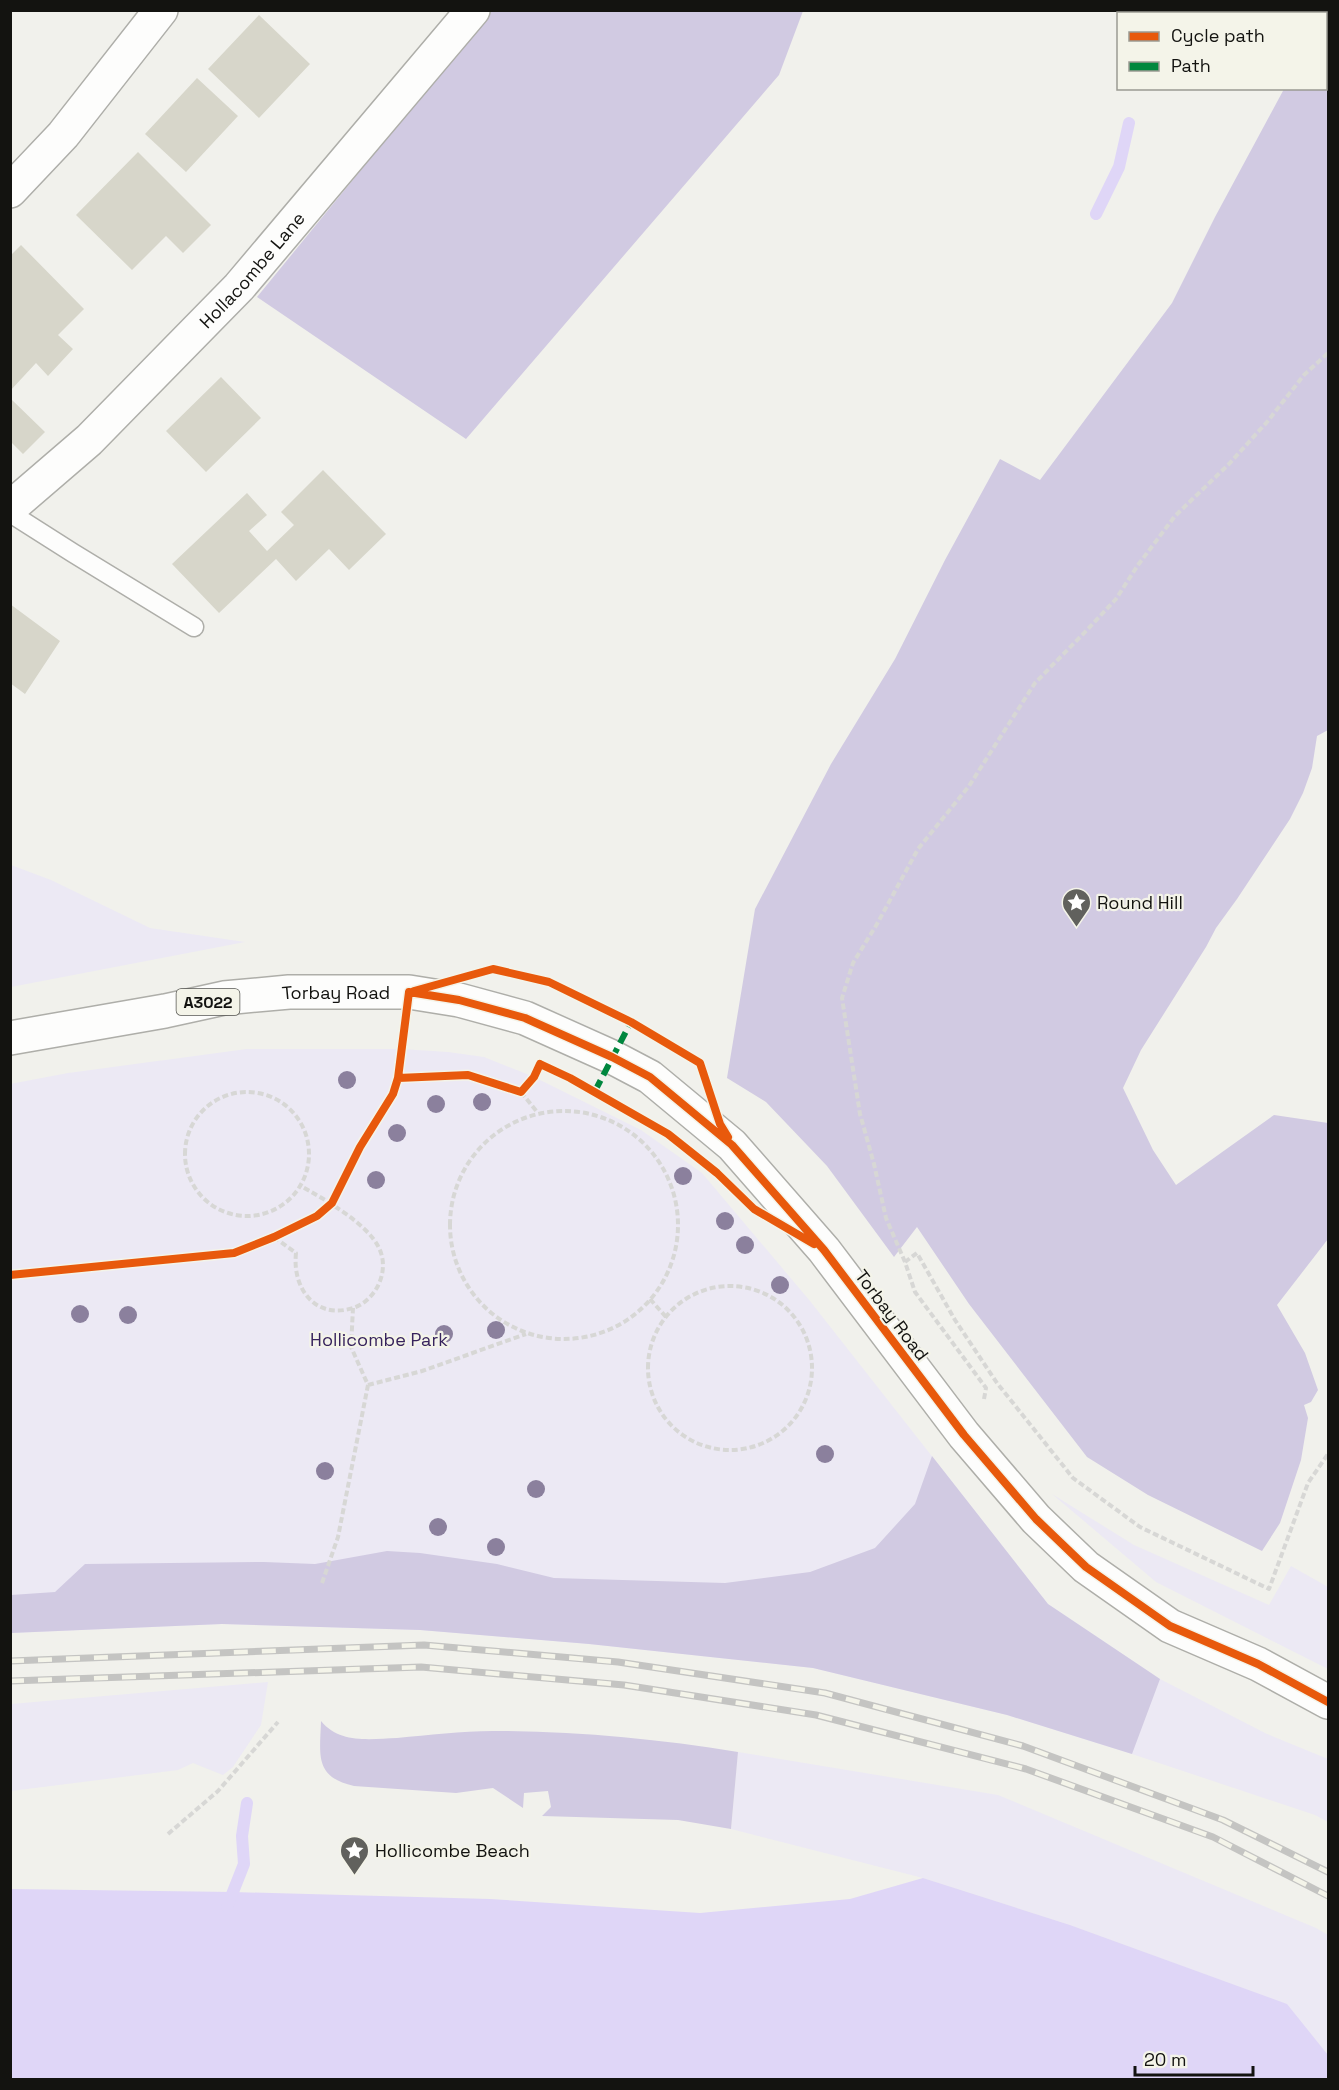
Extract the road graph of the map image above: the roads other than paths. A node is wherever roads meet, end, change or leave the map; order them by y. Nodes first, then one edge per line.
1 (161, 10) edge
2 (473, 10) edge
3 (10, 191) edge
4 (10, 508) edge
5 (10, 513) edge
6 (194, 627) dead end
7 (10, 1038) edge
8 (1329, 1702) edge

1 - 3 main road
2 - 4 main road, Hollacombe Lane
5 - 6 lane
7 - 8 main road, Torbay Road / A3022

